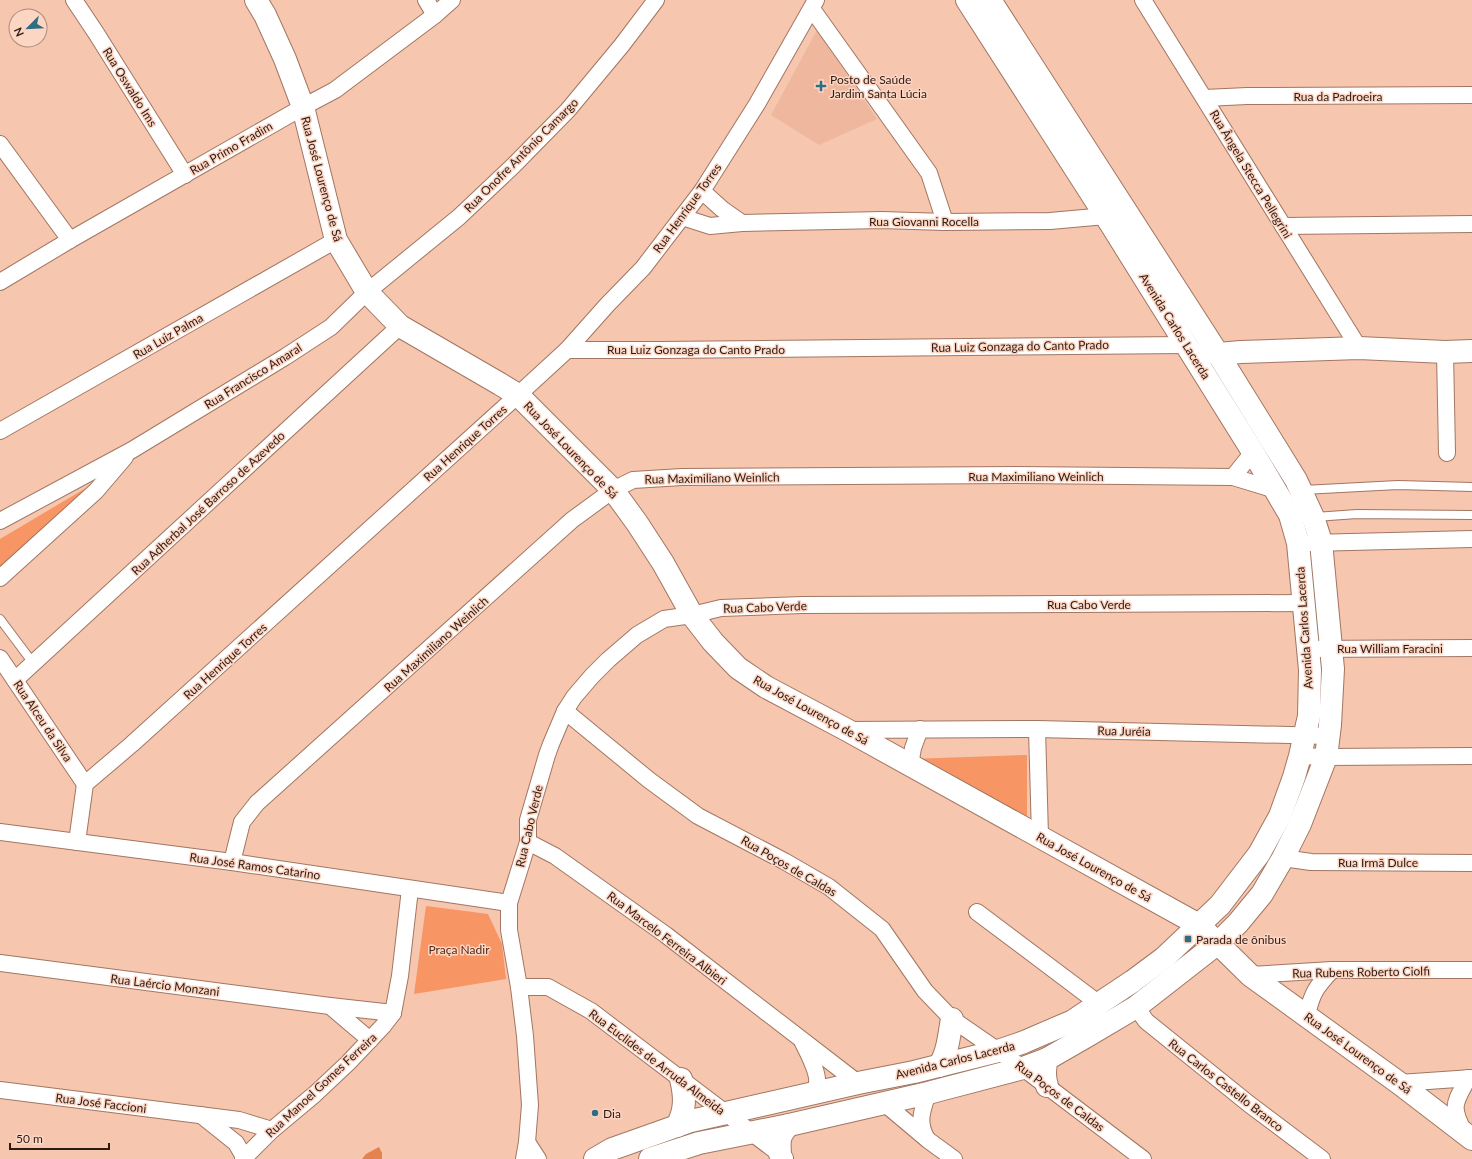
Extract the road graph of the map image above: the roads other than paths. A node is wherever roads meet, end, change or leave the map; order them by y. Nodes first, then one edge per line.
1 (74, 0) edge
2 (256, 0) edge
3 (426, 0) edge
4 (452, 0) edge
5 (656, 0) edge
6 (967, 0) edge
7 (990, 0) edge
8 (1144, 0) edge
9 (814, 4) edge
10 (434, 15) junction
11 (1472, 95) edge
12 (1205, 98) junction
13 (303, 107) junction
14 (0, 144) edge
15 (184, 175) junction
16 (702, 191) junction
17 (682, 217) junction
18 (1116, 220) junction
19 (946, 222) junction
20 (742, 223) junction
21 (1472, 224) edge
22 (1283, 226) junction
23 (70, 240) junction
24 (336, 240) junction
25 (0, 282) edge
26 (367, 292) junction
27 (400, 326) junction
28 (1186, 345) junction
29 (1359, 348) junction
30 (567, 350) junction
31 (1472, 351) edge
32 (1445, 352) junction
33 (1218, 354) junction
34 (518, 396) junction
35 (1230, 414) junction
36 (0, 431) edge
37 (132, 450) junction
38 (1253, 452) junction
39 (1447, 453) dead end
40 (1233, 478) junction
41 (1472, 487) edge
42 (1288, 489) junction
43 (613, 490) junction
44 (1472, 515) edge
45 (1313, 517) junction
46 (0, 521) edge
47 (1472, 539) edge
48 (1321, 542) junction
49 (1298, 543) junction
50 (0, 578) edge
51 (1302, 603) junction
52 (692, 615) junction
53 (0, 619) edge
54 (1472, 648) edge
55 (1307, 649) junction
56 (1332, 649) junction
57 (0, 658) edge
58 (33, 663) junction
59 (15, 680) junction
60 (565, 711) junction
61 (920, 729) junction
62 (1037, 729) junction
63 (847, 730) junction
64 (1305, 735) junction
65 (1328, 746) junction
66 (1300, 756) junction
67 (1472, 756) edge
68 (910, 765) junction
69 (85, 784) junction
70 (0, 832) edge
71 (1040, 836) junction
72 (77, 842) junction
73 (528, 842) junction
74 (1283, 858) junction
75 (232, 862) junction
76 (1472, 863) edge
77 (410, 889) junction
78 (509, 903) junction
79 (977, 912) dead end
80 (1199, 925) junction
81 (1218, 943) junction
82 (0, 963) edge
83 (1332, 970) junction
84 (1472, 970) edge
85 (1250, 975) junction
86 (519, 987) junction
87 (1098, 1003) junction
88 (330, 1006) junction
89 (1136, 1007) junction
90 (393, 1013) junction
91 (1307, 1015) junction
92 (952, 1019) junction
93 (370, 1040) junction
94 (802, 1040) junction
95 (998, 1051) junction
96 (1047, 1059) junction
97 (939, 1066) junction
98 (1023, 1068) junction
99 (1470, 1078) edge
100 (681, 1079) junction
101 (858, 1083) junction
102 (1399, 1083) junction
103 (1047, 1086) junction
104 (0, 1090) edge
105 (928, 1093) junction
106 (809, 1094) junction
107 (884, 1103) junction
108 (727, 1113) junction
109 (201, 1116) junction
110 (789, 1125) junction
111 (677, 1126) junction
112 (272, 1130) junction
113 (753, 1133) junction
114 (1468, 1136) edge
115 (928, 1140) junction
116 (527, 1142) junction
117 (783, 1157) edge
118 (243, 1158) edge
119 (524, 1159) edge
120 (538, 1159) edge
121 (595, 1159) edge
122 (650, 1159) edge
123 (954, 1159) edge
124 (1143, 1159) edge
125 (1322, 1159) edge

1 - 15 street, Rua Oswaldo Ims
2 - 13 main road, Rua José Lourenço de Sá
3 - 10 street
4 - 10 street, Rua Primo Fradim
5 - 26 street, Rua Onofre Antônio Camargo
6 - 18 main road, Avenida Carlos Lacerda
7 - 18 main road, Avenida Carlos Lacerda
8 - 12 street, Rua Ângela Stecca Pellegrini
9 - 16 street, Rua Henrique Torres
9 - 19 street
10 - 13 street, Rua Primo Fradim
11 - 12 street, Rua da Padroeira
12 - 22 street, Rua Ângela Stecca Pellegrini
13 - 15 street, Rua Primo Fradim
13 - 24 main road, Rua José Lourenço de Sá
14 - 23 street
15 - 23 street, Rua Primo Fradim
16 - 17 street, Rua Henrique Torres
16 - 20 street
17 - 20 street, Rua Giovanni Rocella
17 - 30 street, Rua Henrique Torres
18 - 19 street, Rua Giovanni Rocella
18 - 28 main road, Avenida Carlos Lacerda
18 - 33 main road, Avenida Carlos Lacerda
19 - 20 street, Rua Giovanni Rocella
21 - 22 street
22 - 29 street, Rua Ângela Stecca Pellegrini
23 - 25 street, Rua Primo Fradim
24 - 26 main road, Rua José Lourenço de Sá
24 - 36 street, Rua Luiz Palma
26 - 27 main road, Rua José Lourenço de Sá
26 - 37 street, Rua Francisco Amaral
27 - 34 main road, Rua José Lourenço de Sá
27 - 58 street, Rua Adherbal José Barroso de Azevedo
28 - 30 street, Rua Luiz Gonzaga do Canto Prado
28 - 33 main road, Rua Luiz Gonzaga do Canto Prado
28 - 35 main road, Avenida Carlos Lacerda
29 - 32 main road, Rua Luiz Gonzaga do Canto Prado
29 - 33 main road, Rua Luiz Gonzaga do Canto Prado
30 - 34 street, Rua Henrique Torres
31 - 32 main road, Rua Luiz Gonzaga do Canto Prado
32 - 39 street
33 - 42 main road, Avenida Carlos Lacerda
34 - 43 main road, Rua José Lourenço de Sá
34 - 69 street, Rua Henrique Torres
35 - 38 main road, Avenida Carlos Lacerda
35 - 42 lane
37 - 46 street, Rua Francisco Amaral
37 - 50 street, Rua Francisco Amaral
38 - 40 street
38 - 42 main road, Avenida Carlos Lacerda
40 - 42 street, Rua Maximiliano Weinlich
40 - 43 street, Rua Maximiliano Weinlich
41 - 42 lane
42 - 45 main road, Avenida Carlos Lacerda
42 - 49 main road, Avenida Carlos Lacerda
43 - 52 main road, Rua José Lourenço de Sá
43 - 75 street, Rua Maximiliano Weinlich
44 - 45 lane
45 - 48 main road, Avenida Carlos Lacerda
47 - 48 street
48 - 49 street
48 - 56 main road, Avenida Carlos Lacerda
49 - 51 main road, Avenida Carlos Lacerda
51 - 52 street, Rua Cabo Verde
51 - 55 main road, Avenida Carlos Lacerda
52 - 60 street, Rua Cabo Verde
52 - 63 main road, Rua José Lourenço de Sá
53 - 58 lane
54 - 56 street, Rua William Faracini
55 - 56 street, Rua William Faracini
55 - 64 main road, Avenida Carlos Lacerda
56 - 65 main road, Avenida Carlos Lacerda
57 - 59 street, Rua Alceu da Silva
58 - 59 street, Rua Adherbal José Barroso de Azevedo
59 - 69 street, Rua Alceu da Silva
60 - 73 street, Rua Cabo Verde
60 - 92 street, Rua Poços de Caldas
61 - 62 street, Rua Juréia
61 - 63 street, Rua Juréia
61 - 68 street
62 - 64 street, Rua Juréia
62 - 71 street
63 - 68 main road, Rua José Lourenço de Sá
64 - 65 street, Rua Juréia
64 - 66 main road, Avenida Carlos Lacerda
65 - 66 street
65 - 67 street
65 - 74 main road, Avenida Carlos Lacerda
66 - 80 main road, Avenida Carlos Lacerda
68 - 71 main road, Rua José Lourenço de Sá
69 - 72 street
70 - 72 street, Rua José Ramos Catarino
71 - 80 main road, Rua José Lourenço de Sá
72 - 75 street, Rua José Ramos Catarino
73 - 78 street, Rua Cabo Verde
73 - 94 street, Rua Marcelo Ferreira Albieri
74 - 76 street, Rua Irmã Dulce
74 - 81 main road, Avenida Carlos Lacerda
75 - 77 street, Rua José Ramos Catarino
77 - 78 street, Rua José Ramos Catarino
77 - 90 street, Rua Manoel Gomes Ferreira
78 - 86 street, Rua Cabo Verde
79 - 87 street
80 - 81 main road, Rua José Lourenço de Sá
80 - 87 main road, Avenida Carlos Lacerda
81 - 85 main road, Rua José Lourenço de Sá
81 - 89 main road, Avenida Carlos Lacerda
82 - 88 street, Rua Laércio Monzani
83 - 84 street, Rua Rubens Roberto Ciolfi
83 - 85 street, Rua Rubens Roberto Ciolfi
83 - 91 street
85 - 91 main road, Rua José Lourenço de Sá
86 - 100 street, Rua Euclides de Arruda Almeida
86 - 116 street, Rua Cabo Verde
87 - 95 main road, Avenida Carlos Lacerda
88 - 90 street, Rua Laércio Monzani
88 - 93 street
89 - 96 main road, Avenida Carlos Lacerda
89 - 125 street, Rua Carlos Castello Branco
90 - 93 street, Rua Manoel Gomes Ferreira
91 - 102 main road, Rua José Lourenço de Sá
92 - 95 street, Rua Poços de Caldas
92 - 97 main road
93 - 112 street, Rua Manoel Gomes Ferreira
94 - 101 street, Rua Marcelo Ferreira Albieri
94 - 106 street, Rua Marcelo Ferreira Albieri
95 - 97 main road, Avenida Carlos Lacerda
95 - 98 street, Rua Poços de Caldas
96 - 98 main road, Avenida Carlos Lacerda
96 - 103 main road
97 - 101 main road, Avenida Carlos Lacerda
98 - 103 street, Rua Poços de Caldas
98 - 105 main road, Avenida Carlos Lacerda
99 - 102 street
99 - 114 street
100 - 108 street, Rua Euclides de Arruda Almeida
100 - 111 main road
101 - 106 main road, Avenida Carlos Lacerda
102 - 114 main road, Rua José Lourenço de Sá
103 - 124 street, Rua Poços de Caldas
104 - 109 street, Rua José Faccioni
105 - 107 main road, Avenida Carlos Lacerda
105 - 115 street
106 - 108 main road, Avenida Carlos Lacerda
107 - 110 main road, Avenida Carlos Lacerda
107 - 115 street
108 - 111 main road, Avenida Carlos Lacerda
108 - 113 street, Rua Euclides de Arruda Almeida
109 - 112 street, Rua José Faccioni
109 - 118 street
110 - 113 main road, Avenida Carlos Lacerda
110 - 117 main road
111 - 121 main road, Avenida Carlos Lacerda
112 - 118 street, Rua Manoel Gomes Ferreira
113 - 117 street, Rua Euclides de Arruda Almeida
113 - 122 main road, Avenida Carlos Lacerda
115 - 123 street
116 - 119 street, Rua Cabo Verde
116 - 120 street

